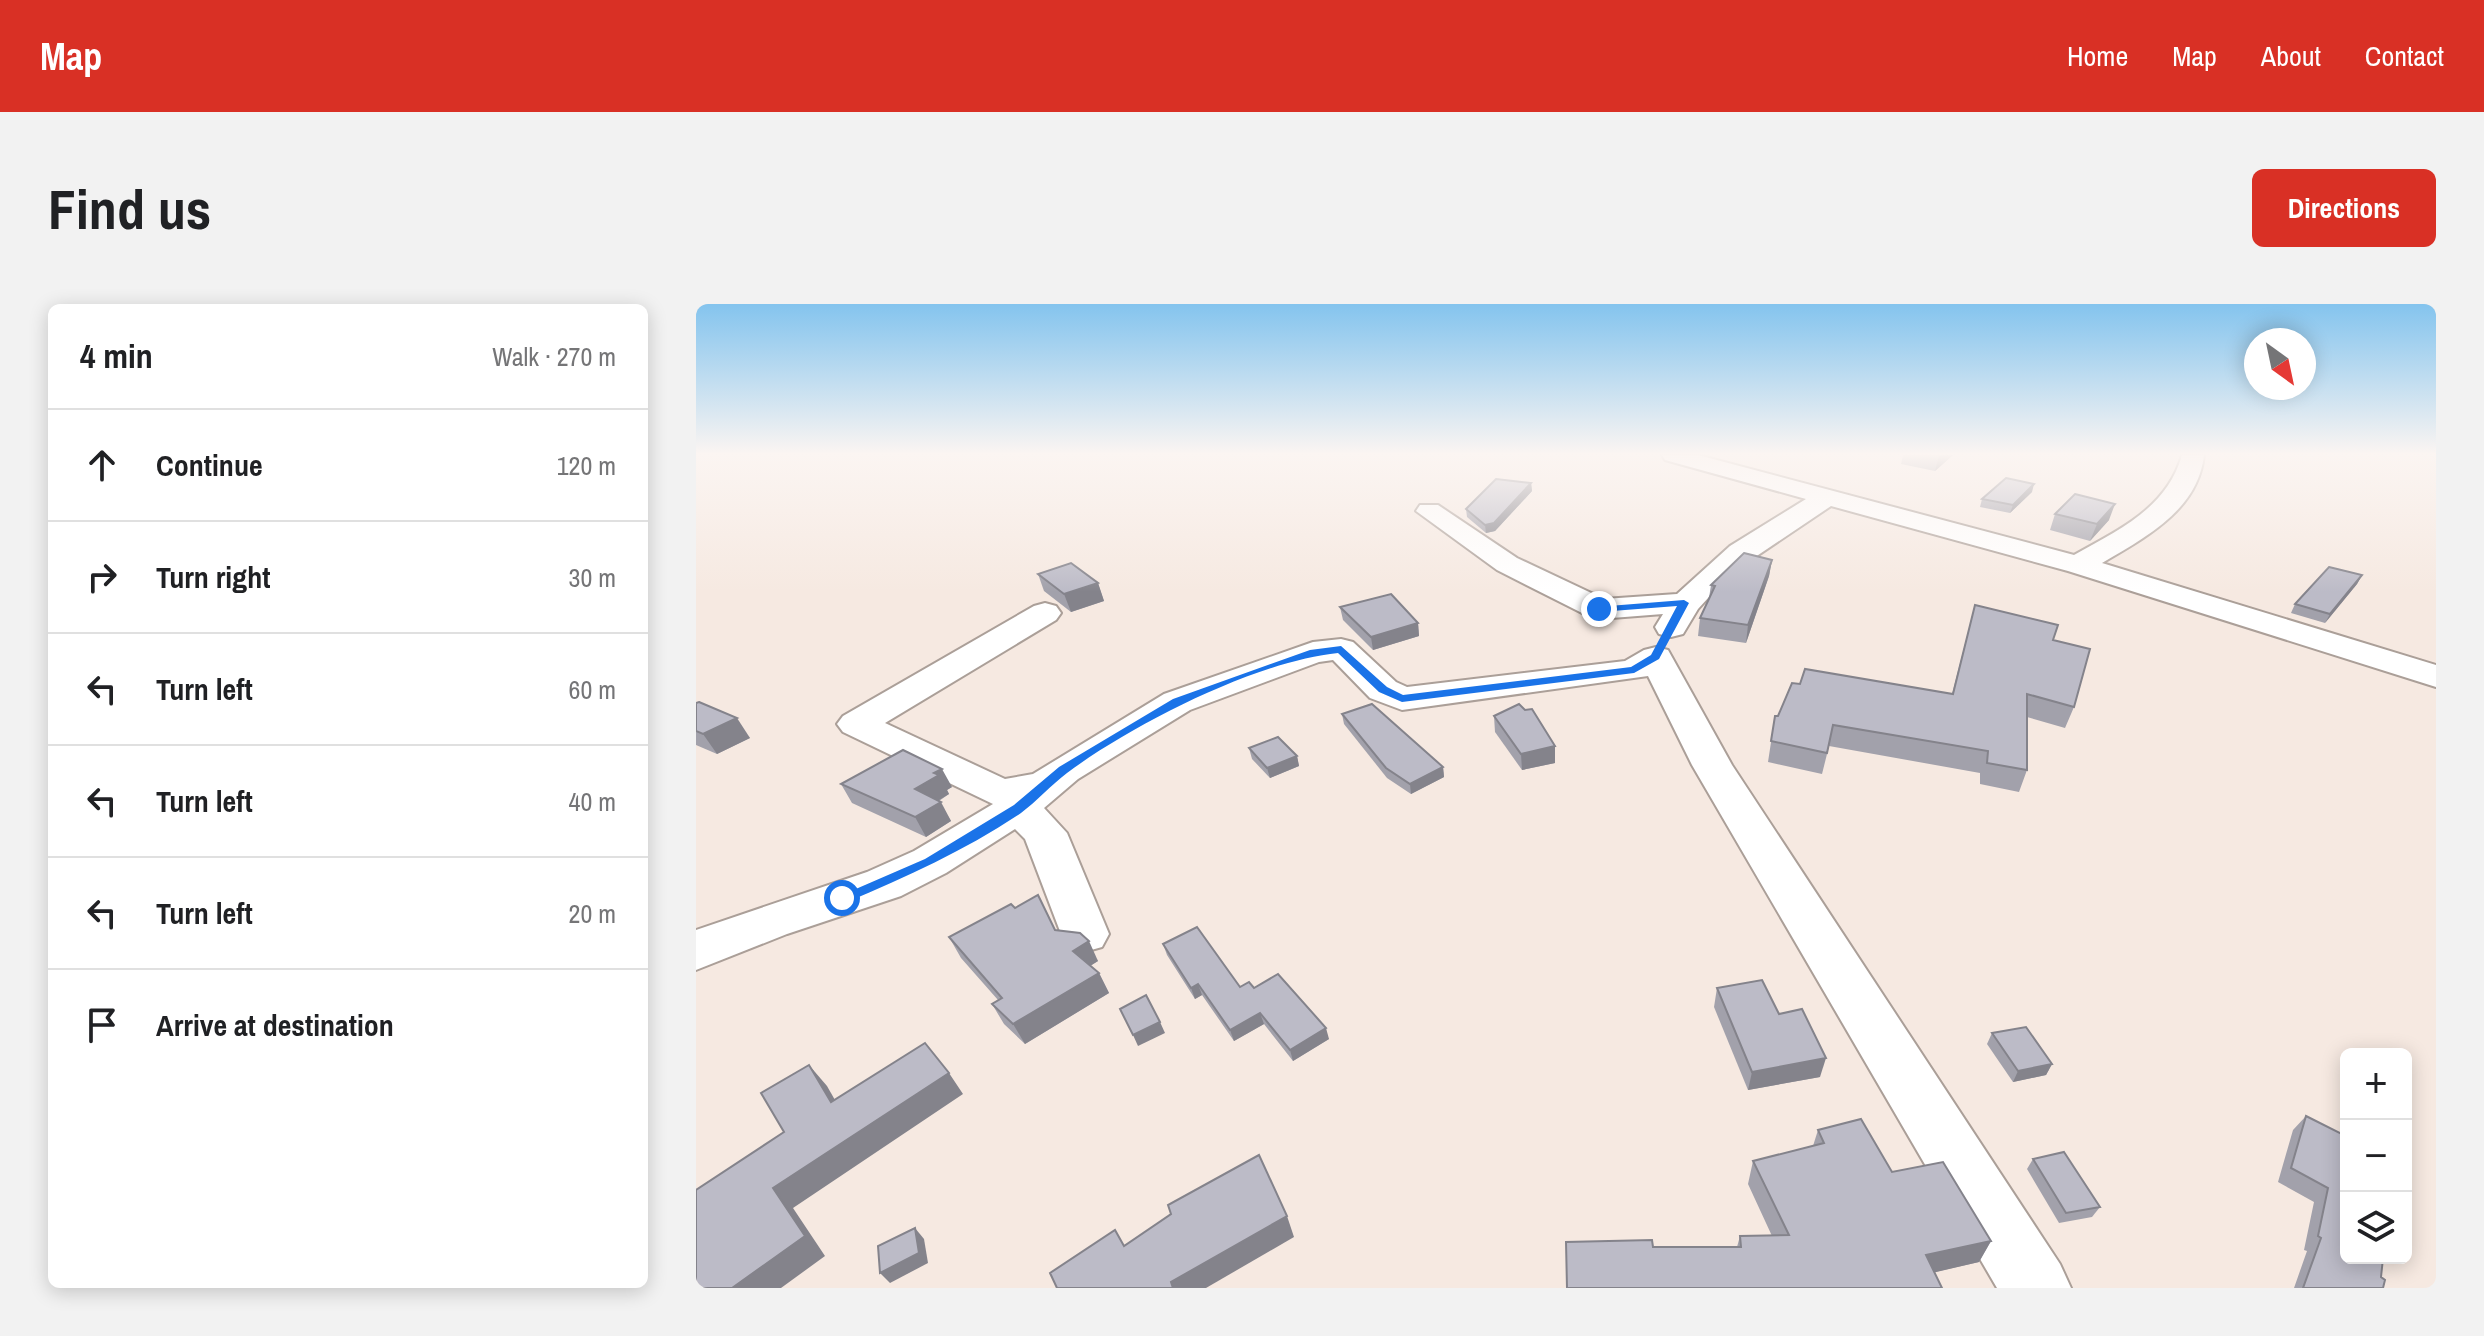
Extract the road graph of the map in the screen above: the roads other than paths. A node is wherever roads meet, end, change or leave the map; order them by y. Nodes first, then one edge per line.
1 (1822, 501) edge
2 (1842, 501) edge
3 (2170, 501) edge
4 (1429, 511) dead end
5 (2078, 565) junction
6 (1684, 603) junction
7 (1045, 613) dead end
8 (1656, 657) junction
9 (2436, 676) edge
10 (1032, 797) junction
11 (1084, 934) edge
12 (696, 951) edge
13 (2036, 1288) edge

1 - 6 street
2 - 5 street
3 - 5 street
4 - 6 street
5 - 9 street
6 - 8 street
7 - 10 street
8 - 10 street
8 - 13 street
10 - 11 street
10 - 12 street

